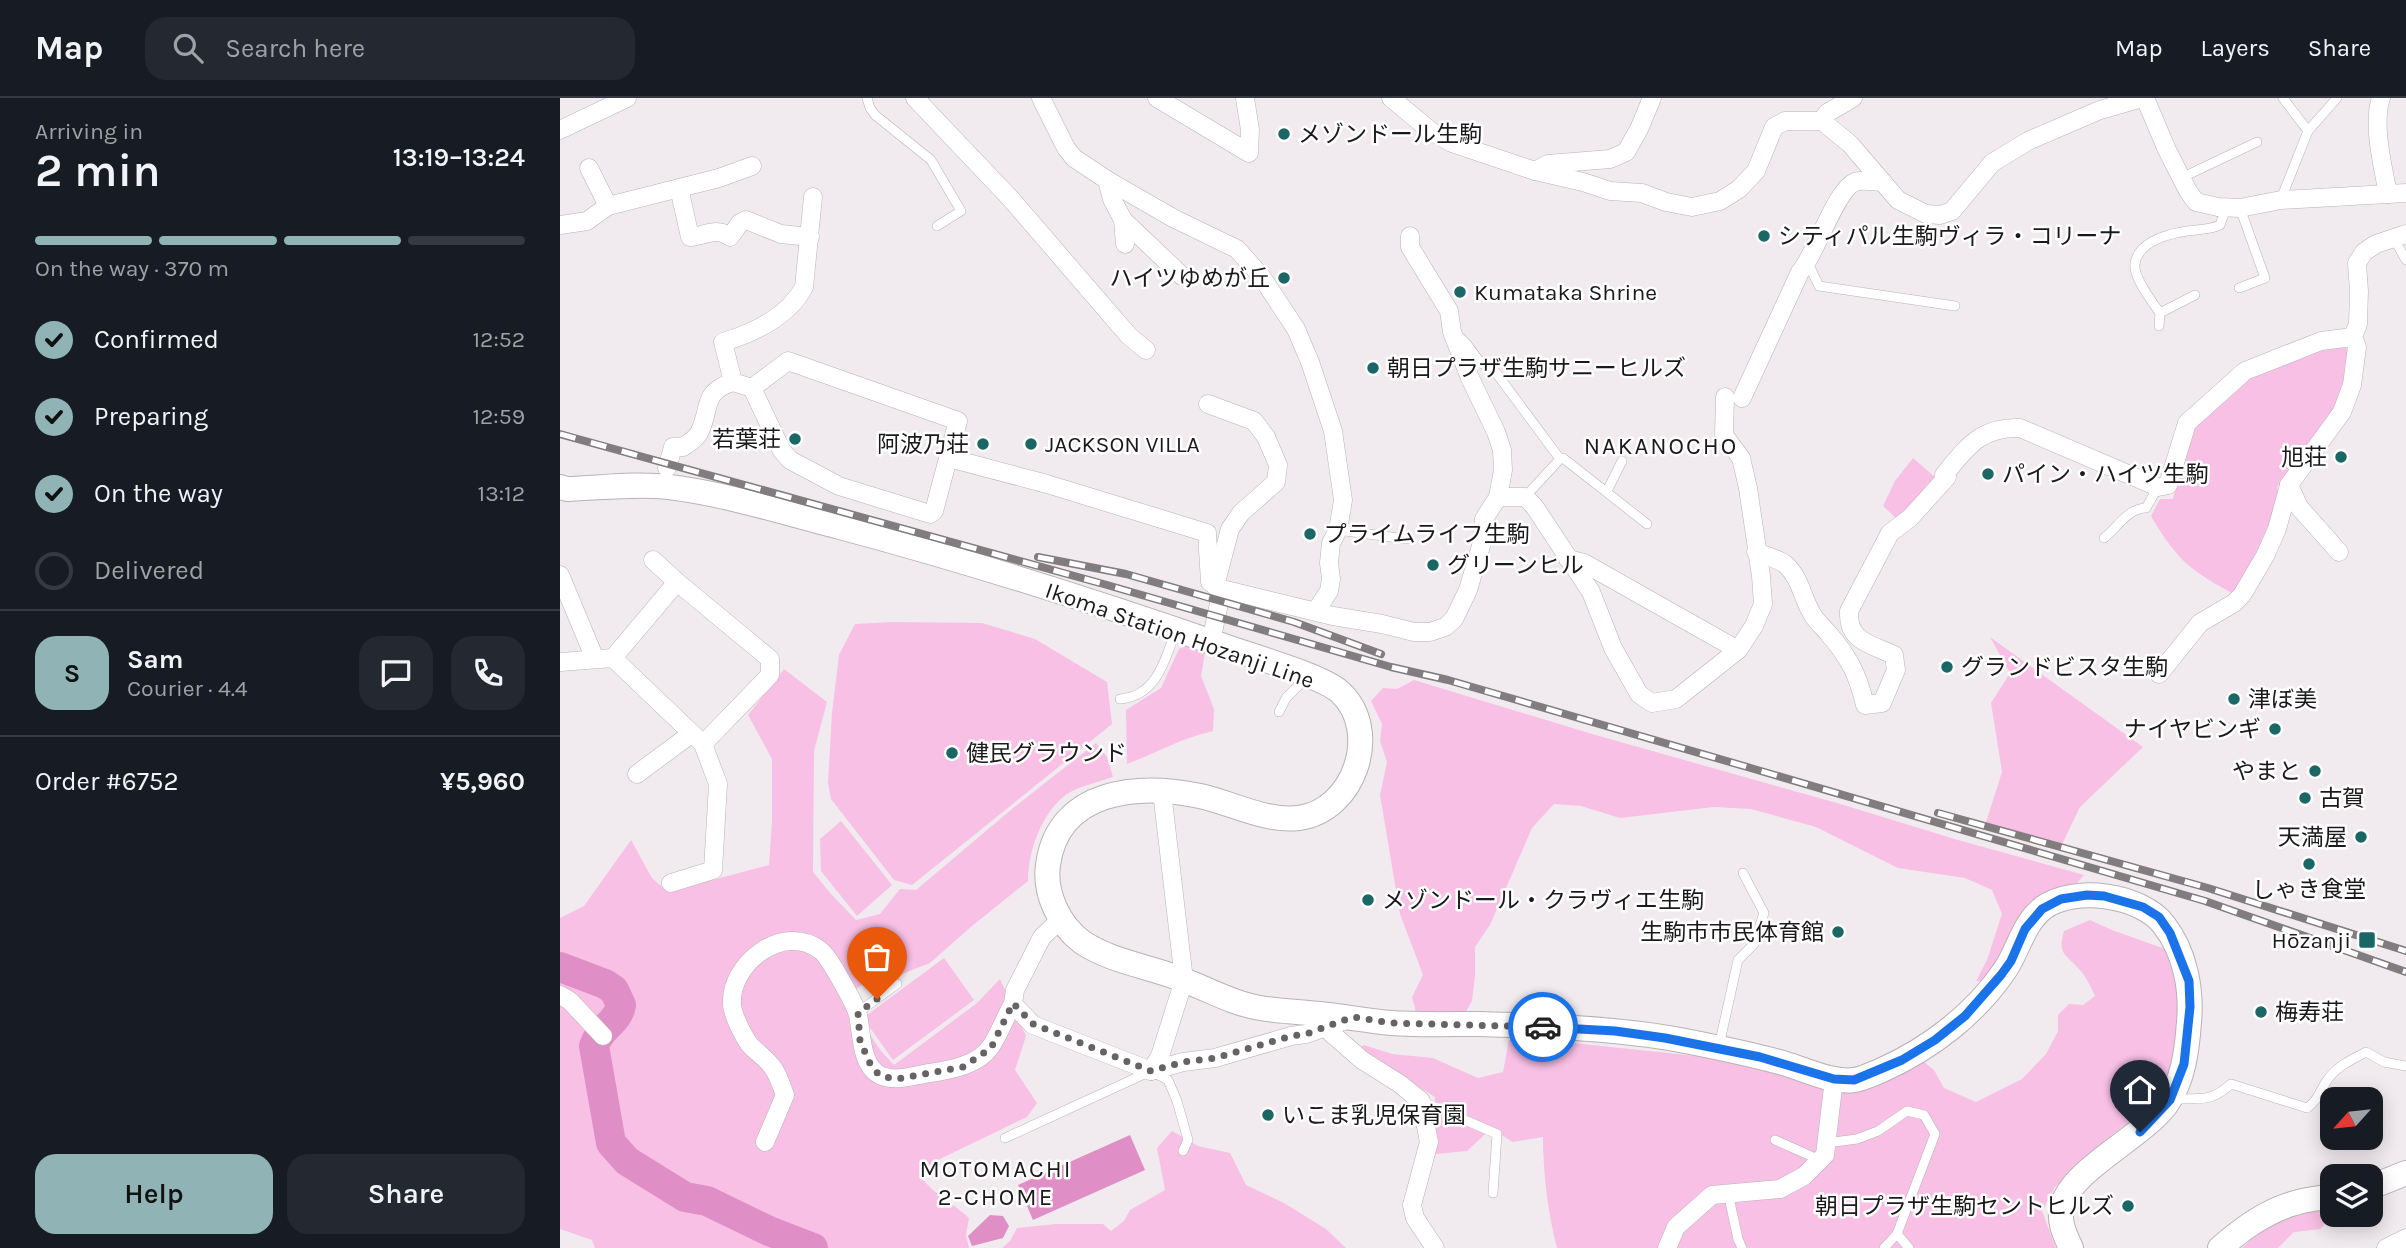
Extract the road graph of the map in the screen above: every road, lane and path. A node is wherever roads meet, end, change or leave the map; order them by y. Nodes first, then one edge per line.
1 (627, 98) edge
2 (867, 98) edge
3 (915, 98) edge
4 (1041, 98) edge
5 (1157, 98) edge
6 (1245, 98) edge
7 (1391, 98) edge
8 (1652, 98) edge
9 (1853, 98) edge
10 (2143, 98) edge
11 (2283, 98) edge
12 (2337, 98) edge
13 (2381, 98) edge
14 (1822, 121) junction
15 (560, 130) edge
16 (2308, 131) junction
17 (2257, 142) dead end
18 (752, 166) dead end
19 (589, 169) dead end
20 (1535, 171) junction
21 (2181, 178) junction
22 (1107, 180) junction
23 (1883, 182) junction
24 (679, 188) junction
25 (2397, 193) edge
26 (813, 197) dead end
27 (2281, 200) junction
28 (608, 205) junction
29 (2233, 208) junction
30 (1123, 220) junction
31 (560, 225) edge
32 (937, 226) dead end
33 (1410, 236) dead end
34 (2401, 236) edge
35 (810, 237) junction
36 (1125, 244) dead end
37 (2406, 260) edge
38 (1808, 263) junction
39 (1182, 276) dead end
40 (2239, 288) dead end
41 (2195, 295) dead end
42 (1955, 306) dead end
43 (2160, 313) junction
44 (2159, 326) dead end
45 (1452, 332) junction
46 (2353, 337) junction
47 (1146, 350) dead end
48 (733, 382) junction
49 (752, 388) junction
50 (1208, 404) dead end
51 (949, 458) junction
52 (1560, 459) junction
53 (1622, 461) dead end
54 (660, 478) junction
55 (2289, 485) junction
56 (560, 486) edge
57 (2158, 487) junction
58 (1607, 491) junction
59 (1498, 497) junction
60 (1525, 497) junction
61 (1647, 524) dead end
62 (1338, 530) junction
63 (2104, 538) dead end
64 (1406, 539) dead end
65 (1756, 552) junction
66 (2339, 552) dead end
67 (1568, 559) junction
68 (653, 560) dead end
69 (560, 575) edge
70 (677, 583) junction
71 (1219, 587) junction
72 (1316, 611) junction
73 (1177, 629) junction
74 (1210, 642) junction
75 (1738, 650) junction
76 (604, 658) junction
77 (560, 662) edge
78 (2159, 674) dead end
79 (1308, 675) junction
80 (1120, 699) dead end
81 (1279, 712) dead end
82 (697, 739) junction
83 (637, 774) dead end
84 (1162, 792) junction
85 (1744, 873) dead end
86 (671, 883) dead end
87 (1061, 919) junction
88 (1184, 980) junction
89 (897, 984) dead end
90 (560, 995) edge
91 (1013, 1003) junction
92 (858, 1013) junction
93 (1342, 1022) junction
94 (601, 1033) dead end
95 (1718, 1048) junction
96 (2406, 1066) edge
97 (1151, 1071) junction
98 (1834, 1079) junction
99 (2170, 1100) junction
100 (1422, 1101) junction
101 (1005, 1138) dead end
102 (1775, 1140) dead end
103 (765, 1142) dead end
104 (1183, 1151) dead end
105 (1823, 1151) junction
106 (2406, 1173) edge
107 (2383, 1182) edge
108 (1493, 1193) dead end
109 (1728, 1194) junction
110 (2320, 1198) edge
111 (1897, 1234) junction
112 (2406, 1238) edge
113 (1435, 1248) edge
114 (1667, 1248) edge
115 (1742, 1248) edge
116 (1884, 1248) edge
117 (1909, 1248) edge
118 (2071, 1248) edge
119 (2220, 1248) edge
120 (2386, 1248) edge

1 - 15 street
2 - 32 lane
3 - 47 street
4 - 22 street
5 - 6 street
7 - 20 street
8 - 20 street
9 - 14 street
10 - 21 street
10 - 23 street
11 - 16 lane
12 - 16 lane
13 - 25 street
14 - 20 street
14 - 23 street
16 - 27 lane
17 - 21 lane
18 - 24 street
19 - 28 street
21 - 29 street
22 - 30 street
22 - 62 street
23 - 38 street
24 - 28 street
24 - 35 street
25 - 27 street
26 - 35 street
27 - 29 street
28 - 31 street
29 - 40 lane
29 - 43 lane
30 - 36 street
30 - 39 street
33 - 45 street
34 - 37 lane
34 - 46 street
35 - 48 street
38 - 42 lane
38 - 65 street
41 - 43 lane
43 - 44 lane
45 - 52 lane
45 - 59 street
46 - 55 street
46 - 57 street
48 - 49 street
48 - 54 street
49 - 51 street
49 - 51 street
50 - 71 street
51 - 71 street
52 - 58 lane
52 - 60 lane
53 - 58 lane
54 - 56 main road, Ikoma Station Hozanji Line
54 - 73 main road, Ikoma Station Hozanji Line
55 - 66 street
55 - 78 street
57 - 63 lane
57 - 65 street
58 - 61 lane
59 - 60 street
59 - 72 street
60 - 67 street
62 - 64 lane
62 - 72 street
65 - 75 street
67 - 75 street
67 - 75 street
68 - 70 street
69 - 76 street
70 - 76 street
70 - 82 street
71 - 72 street
71 - 74 street
73 - 74 main road, Ikoma Station Hozanji Line
73 - 80 lane
74 - 79 main road, Ikoma Station Hozanji Line
76 - 77 street
76 - 82 street
79 - 81 lane
79 - 84 main road, Ikoma Station Hozanji Line
82 - 83 street
82 - 86 street
84 - 87 main road, Ikoma Station Hozanji Line
84 - 88 street
85 - 95 lane
87 - 88 main road, Ikoma Station Hozanji Line
87 - 91 street
88 - 93 main road, Ikoma Station Hozanji Line
88 - 97 street
89 - 92 lane
90 - 94 street
91 - 92 street
91 - 97 street
92 - 103 street
93 - 95 main road, Ikoma Station Hozanji Line
93 - 97 street
93 - 100 street
95 - 98 main road, Ikoma Station Hozanji Line
96 - 99 lane
97 - 101 lane
97 - 104 lane
98 - 99 main road, Ikoma Station Hozanji Line
98 - 105 street
99 - 118 main road, Ikoma Station Hozanji Line
100 - 108 lane
100 - 113 street
102 - 105 lane
105 - 109 street
105 - 111 lane
106 - 107 main road
109 - 114 street
109 - 115 lane
110 - 119 main road
111 - 116 lane
111 - 117 lane
112 - 120 street

